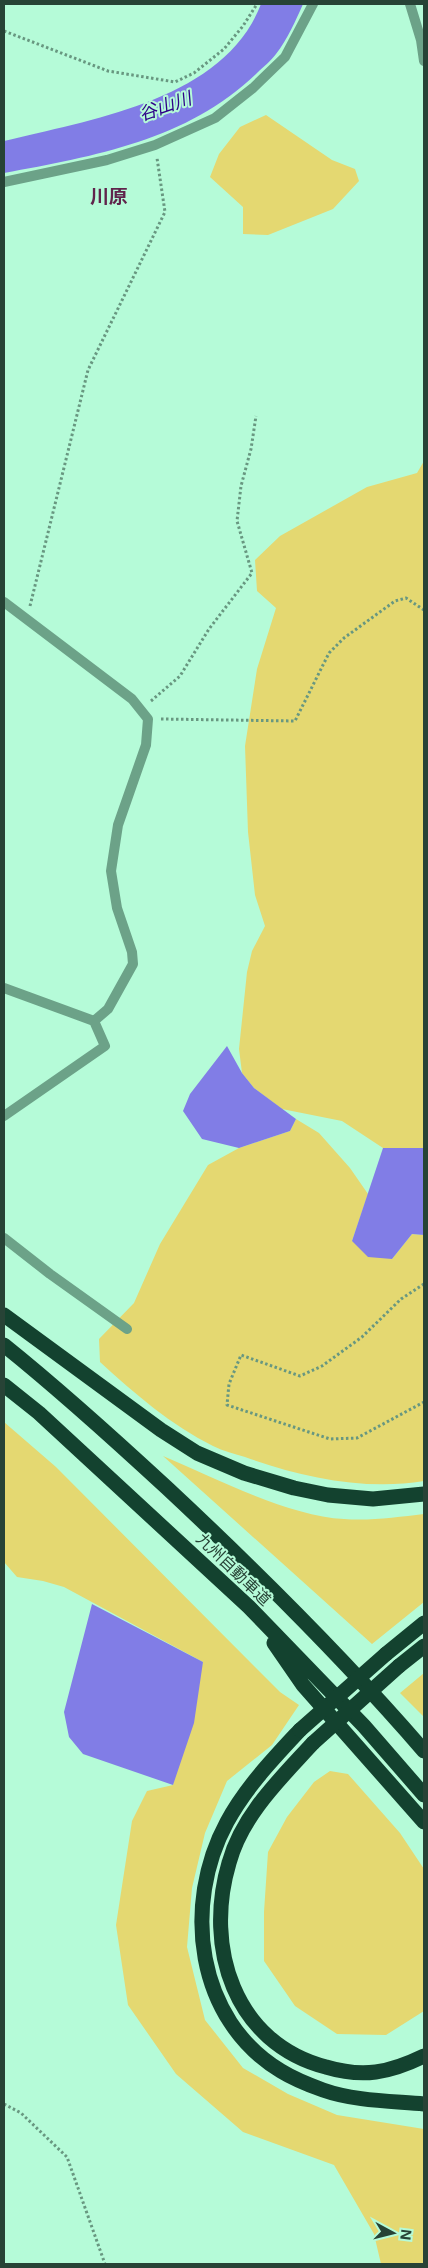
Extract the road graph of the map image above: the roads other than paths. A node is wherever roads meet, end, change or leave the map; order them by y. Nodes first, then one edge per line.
1 (313, 4) edge
2 (410, 4) edge
3 (424, 61) edge
4 (4, 182) edge
5 (4, 602) edge
6 (4, 988) edge
7 (94, 1021) junction
8 (4, 1116) edge
9 (4, 1238) edge
10 (4, 1315) edge
11 (127, 1328) dead end
12 (4, 1345) edge
13 (4, 1385) edge
14 (424, 1494) edge
15 (249, 1607) junction
16 (424, 1623) edge
17 (424, 1646) edge
18 (424, 1751) edge
19 (424, 1794) edge
20 (424, 1822) edge
21 (424, 2056) edge
22 (424, 2104) edge

1 - 4 street
2 - 3 street
5 - 7 street
6 - 7 street
7 - 8 street
9 - 11 street
10 - 14 highway
12 - 18 highway, 九州自動車道
13 - 15 highway, 九州自動車道
15 - 19 highway, 九州自動車道
15 - 20 highway
16 - 22 highway, bridge
17 - 21 highway, bridge

